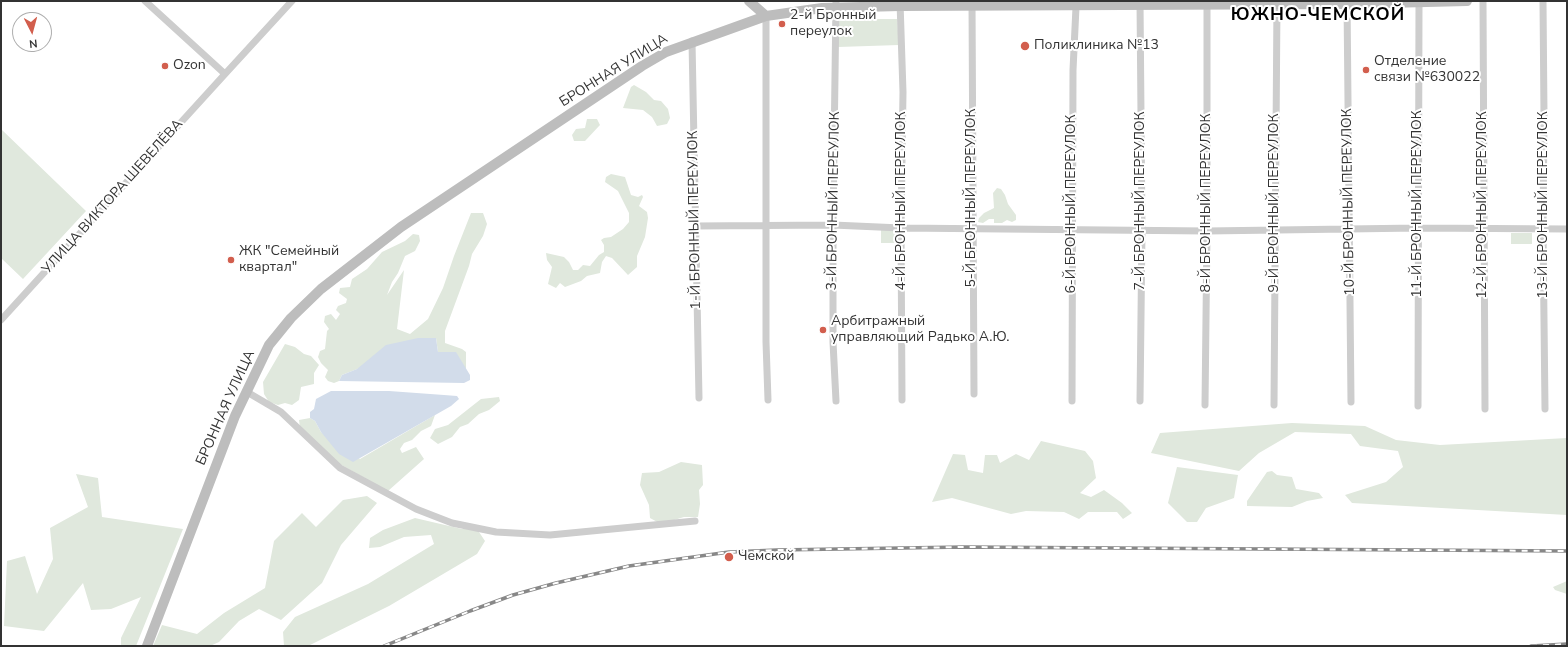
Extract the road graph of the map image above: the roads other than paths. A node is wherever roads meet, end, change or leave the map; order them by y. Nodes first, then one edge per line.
1 (145, 1) edge
2 (292, 1) edge
3 (749, 1) edge
4 (1419, 1) edge
5 (1467, 1) edge
6 (1483, 1) edge
7 (1543, 1) edge
8 (972, 3) edge
9 (1140, 3) edge
10 (1207, 3) edge
11 (1277, 3) edge
12 (1346, 3) edge
13 (837, 4) edge
14 (900, 4) edge
15 (1074, 5) edge
16 (766, 16) junction
17 (692, 41) junction
18 (225, 74) junction
19 (695, 226) junction
20 (767, 226) junction
21 (833, 226) junction
22 (901, 228) junction
23 (972, 228) junction
24 (1071, 228) junction
25 (1418, 228) junction
26 (1349, 229) junction
27 (1567, 229) edge
28 (1142, 230) junction
29 (1275, 230) junction
30 (1483, 230) junction
31 (1542, 230) junction
32 (1207, 231) junction
33 (1, 320) edge
34 (247, 392) junction
35 (974, 394) dead end
36 (699, 398) dead end
37 (768, 400) dead end
38 (902, 400) dead end
39 (836, 401) dead end
40 (1072, 401) dead end
41 (1140, 401) dead end
42 (1351, 402) dead end
43 (1274, 405) dead end
44 (1205, 406) dead end
45 (1418, 406) dead end
46 (1485, 408) dead end
47 (1545, 409) dead end
48 (695, 521) dead end
49 (147, 646) edge

1 - 18 street
2 - 18 street, УЛИЦА ВИКТОРА ШЕВЕЛЁВА
3 - 16 street
4 - 5 street, БРОННАЯ УЛИЦА
4 - 12 street, БРОННАЯ УЛИЦА
4 - 25 street, 11-Й БРОННЫЙ ПЕРЕУЛОК
6 - 30 street, 12-Й БРОННЫЙ ПЕРЕУЛОК
7 - 31 street, 13-Й БРОННЫЙ ПЕРЕУЛОК
8 - 14 street, БРОННАЯ УЛИЦА
8 - 15 street, БРОННАЯ УЛИЦА
8 - 23 street, 5-Й БРОННЫЙ ПЕРЕУЛОК
9 - 10 street, БРОННАЯ УЛИЦА
9 - 15 street, БРОННАЯ УЛИЦА
9 - 28 street, 7-Й БРОННЫЙ ПЕРЕУЛОК
10 - 11 street, БРОННАЯ УЛИЦА
10 - 32 street, 8-Й БРОННЫЙ ПЕРЕУЛОК
11 - 12 street, БРОННАЯ УЛИЦА
11 - 29 street, 9-Й БРОННЫЙ ПЕРЕУЛОК
12 - 26 street, 10-Й БРОННЫЙ ПЕРЕУЛОК
13 - 14 street, БРОННАЯ УЛИЦА
13 - 16 street, БРОННАЯ УЛИЦА
13 - 21 street, 3-Й БРОННЫЙ ПЕРЕУЛОК
14 - 22 street, 4-Й БРОННЫЙ ПЕРЕУЛОК
15 - 24 street, 6-Й БРОННЫЙ ПЕРЕУЛОК
16 - 17 street, БРОННАЯ УЛИЦА
16 - 20 street
17 - 19 street, 1-Й БРОННЫЙ ПЕРЕУЛОК
17 - 34 street, БРОННАЯ УЛИЦА
18 - 33 street, УЛИЦА ВИКТОРА ШЕВЕЛЁВА
19 - 20 street
19 - 36 street, 1-Й БРОННЫЙ ПЕРЕУЛОК
20 - 21 street
20 - 37 street
21 - 22 street
21 - 39 street, 3-Й БРОННЫЙ ПЕРЕУЛОК
22 - 23 street
22 - 38 street, 4-Й БРОННЫЙ ПЕРЕУЛОК
23 - 24 street
23 - 35 street, 5-Й БРОННЫЙ ПЕРЕУЛОК
24 - 28 street
24 - 40 street, 6-Й БРОННЫЙ ПЕРЕУЛОК
25 - 26 street
25 - 30 street
25 - 45 street, 11-Й БРОННЫЙ ПЕРЕУЛОК
26 - 29 street
26 - 42 street, 10-Й БРОННЫЙ ПЕРЕУЛОК
27 - 31 street
28 - 32 street
28 - 41 street, 7-Й БРОННЫЙ ПЕРЕУЛОК
29 - 32 street
29 - 43 street, 9-Й БРОННЫЙ ПЕРЕУЛОК
30 - 31 street
30 - 46 street, 12-Й БРОННЫЙ ПЕРЕУЛОК
31 - 47 street, 13-Й БРОННЫЙ ПЕРЕУЛОК
32 - 44 street, 8-Й БРОННЫЙ ПЕРЕУЛОК
34 - 48 street
34 - 49 street, БРОННАЯ УЛИЦА

